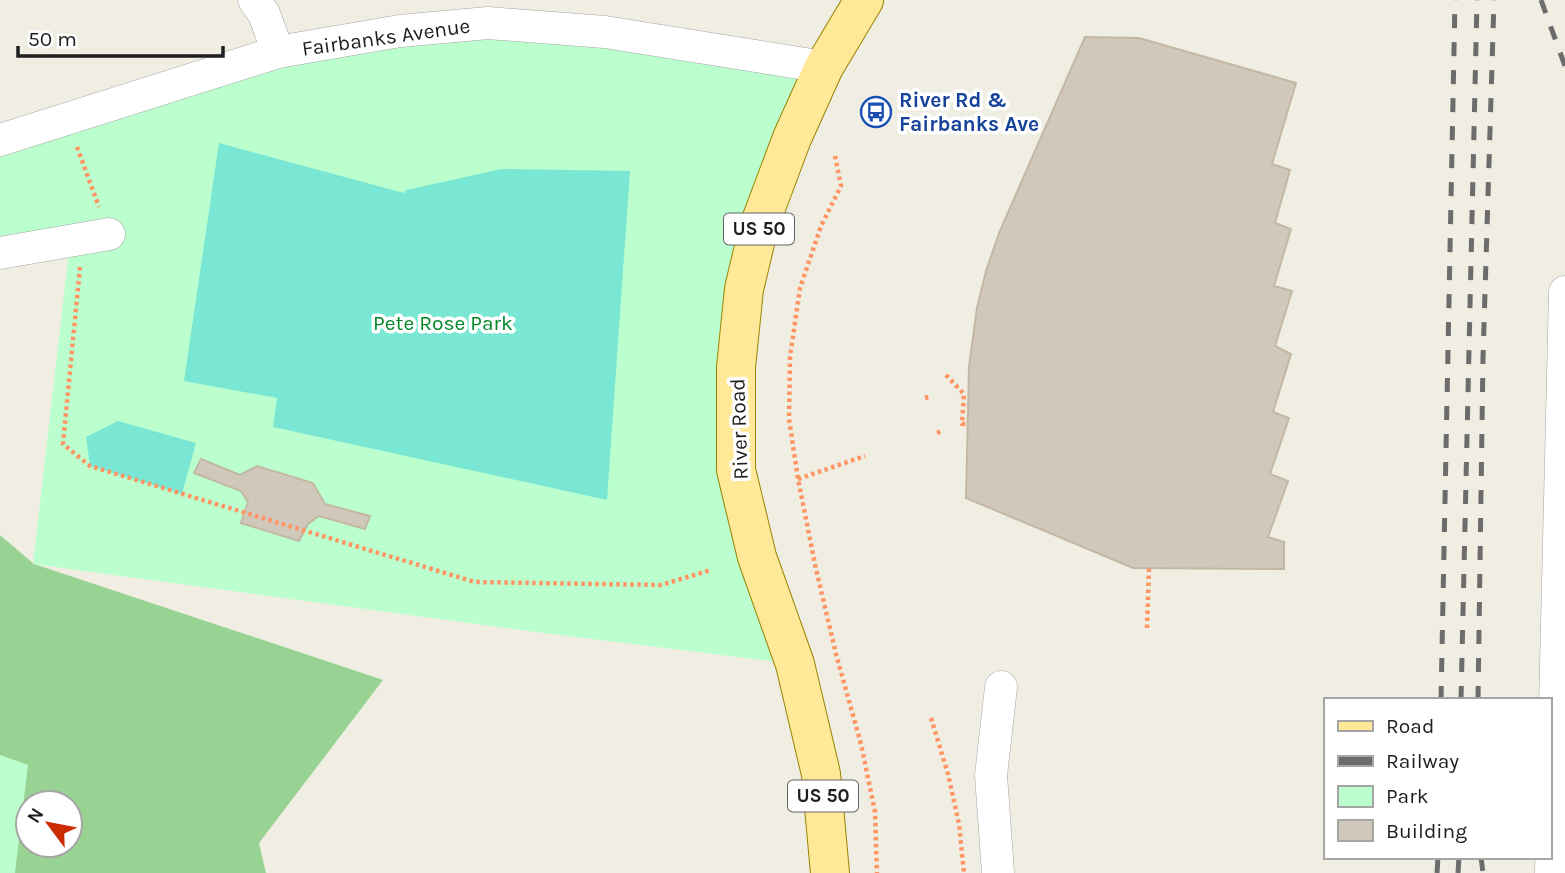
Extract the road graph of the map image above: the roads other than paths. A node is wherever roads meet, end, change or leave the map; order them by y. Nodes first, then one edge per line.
1 (254, 0) edge
2 (864, 0) edge
3 (278, 52) junction
4 (824, 67) junction
5 (0, 140) edge
6 (109, 234) road end
7 (0, 253) edge
8 (1565, 292) edge
9 (1001, 687) dead end
10 (1551, 834) edge
11 (830, 873) edge
12 (998, 873) edge

1 - 3 street
2 - 4 main road, River Road / US 50
3 - 4 street, Fairbanks Avenue
3 - 5 street, Fairbanks Avenue
4 - 11 main road, River Road / US 50
6 - 7 street
8 - 10 street
9 - 12 street

